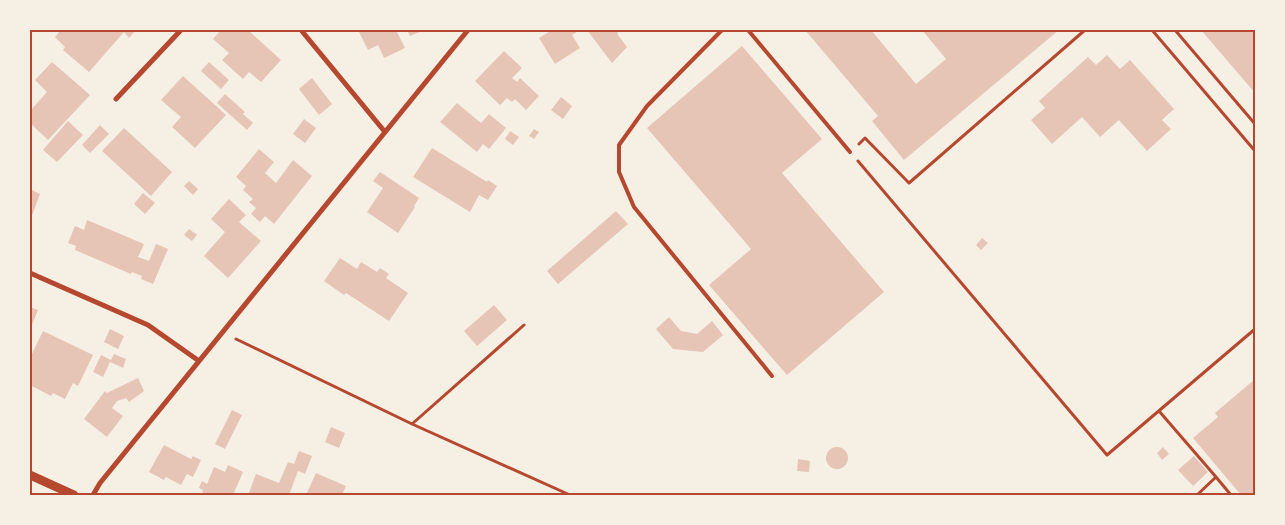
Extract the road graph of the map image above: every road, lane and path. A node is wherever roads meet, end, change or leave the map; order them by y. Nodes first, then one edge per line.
1 (181, 30) edge
2 (301, 30) edge
3 (468, 30) edge
4 (722, 30) edge
5 (748, 30) edge
6 (1085, 30) edge
7 (1152, 30) edge
8 (1174, 30) edge
9 (116, 99) dead end
10 (1255, 124) edge
11 (385, 132) junction
12 (850, 152) junction
13 (1255, 152) edge
14 (30, 274) edge
15 (524, 325) dead end
16 (1255, 329) edge
17 (222, 332) junction
18 (199, 361) junction
19 (772, 376) dead end
20 (1159, 411) junction
21 (412, 424) junction
22 (30, 475) edge
23 (1216, 477) junction
24 (74, 495) edge
25 (93, 495) edge
26 (570, 495) edge
27 (1197, 495) edge
28 (1231, 495) edge

1 - 9 street
2 - 11 street
3 - 11 street
4 - 19 lane
5 - 12 lane
6 - 12 path
7 - 13 path
8 - 10 path
11 - 17 street
12 - 20 path
14 - 18 street
15 - 21 path
16 - 20 path
17 - 18 street
17 - 21 path
18 - 25 street
20 - 23 path
21 - 26 path
22 - 24 street
23 - 27 path
23 - 28 path

